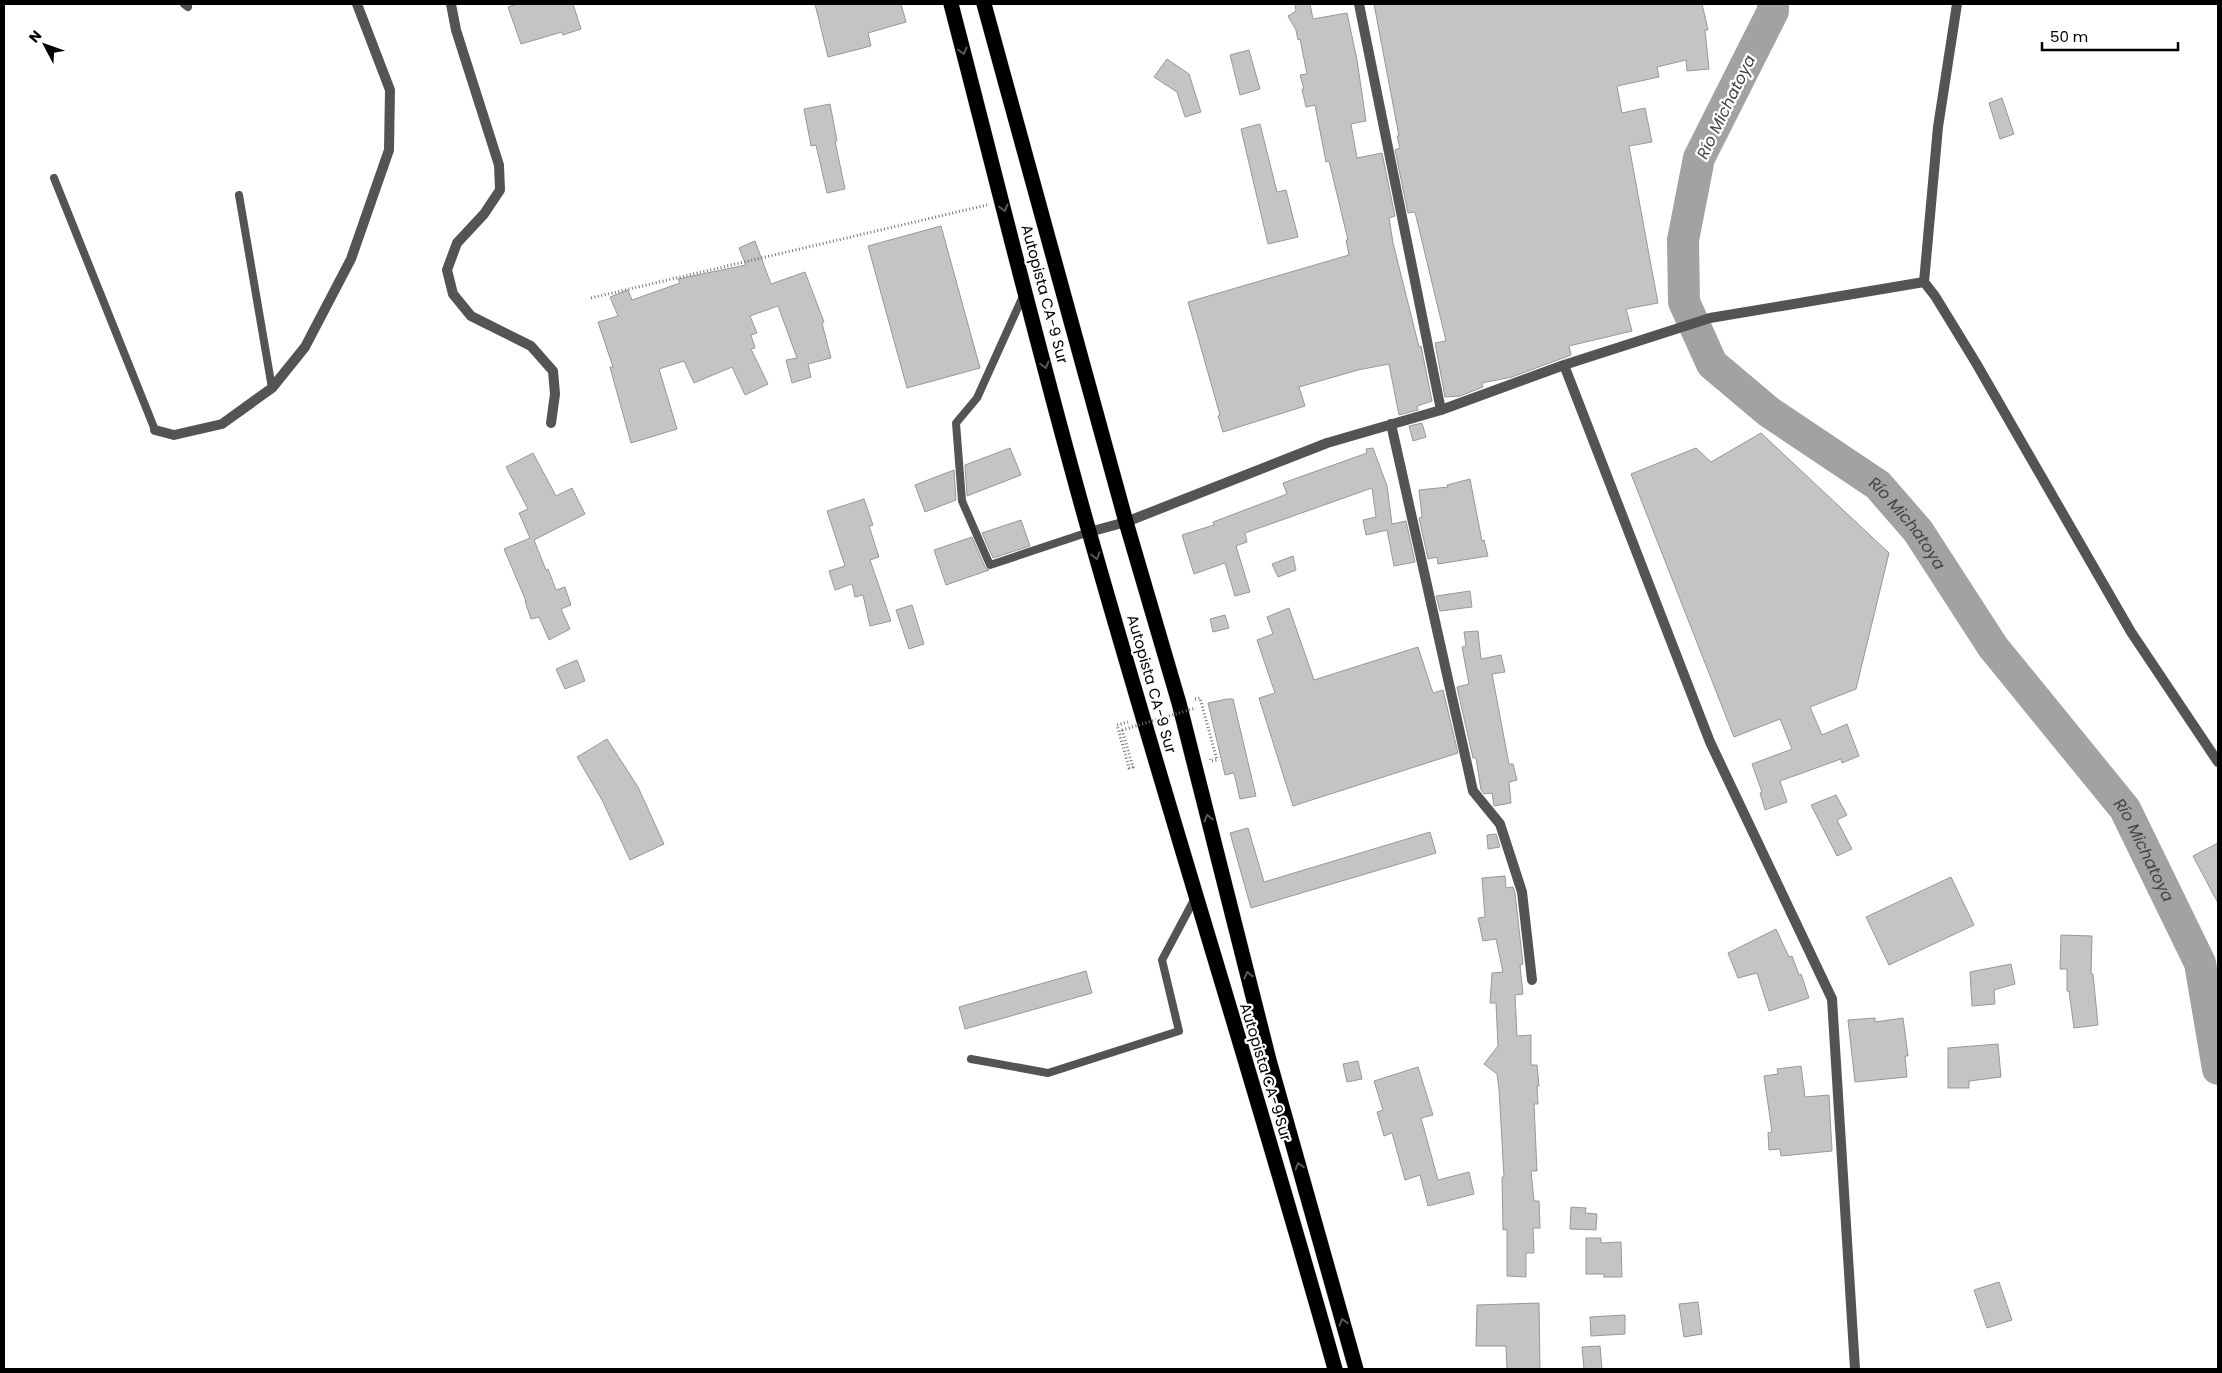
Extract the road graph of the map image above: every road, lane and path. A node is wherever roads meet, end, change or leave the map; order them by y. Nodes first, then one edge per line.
1 (357, 4) edge
2 (451, 4) edge
3 (951, 4) edge
4 (984, 4) edge
5 (1359, 4) edge
6 (1957, 4) edge
7 (54, 178) dead end
8 (239, 195) dead end
9 (1003, 202) junction
10 (1924, 282) junction
11 (1026, 290) junction
12 (591, 298) dead end
13 (1564, 365) junction
14 (272, 388) junction
15 (1441, 410) junction
16 (551, 423) dead end
17 (1391, 424) junction
18 (155, 430) joint
19 (1126, 522) junction
20 (1089, 532) junction
21 (1200, 698) dead end
22 (1199, 717) dead end
23 (1117, 725) dead end
24 (1208, 753) dead end
25 (2218, 762) edge
26 (1195, 898) junction
27 (1532, 980) dead end
28 (971, 1059) dead end
29 (1335, 1369) edge
30 (1356, 1369) edge
31 (1855, 1369) edge

1 - 14 street
2 - 16 street
3 -> 9 highway, Autopista CA-9 Sur
4 - 19 highway, Autopista CA-9 Sur
5 - 15 street
6 - 10 street
7 - 18 lane
8 - 14 lane
9 -> 11 highway, Autopista CA-9 Sur
9 - 12 path
10 - 13 street
10 - 25 street
11 -> 20 highway, Autopista CA-9 Sur
11 - 20 lane
13 - 15 street
13 - 31 street
14 - 18 street
15 - 17 street
17 - 19 street
17 - 27 street
19 - 20 street
30 -> 19 highway, Autopista CA-9 Sur
20 -> 26 highway, Autopista CA-9 Sur
21 - 24 path
22 - 23 path, bridge
26 - 28 lane
26 - 29 highway, Autopista CA-9 Sur

